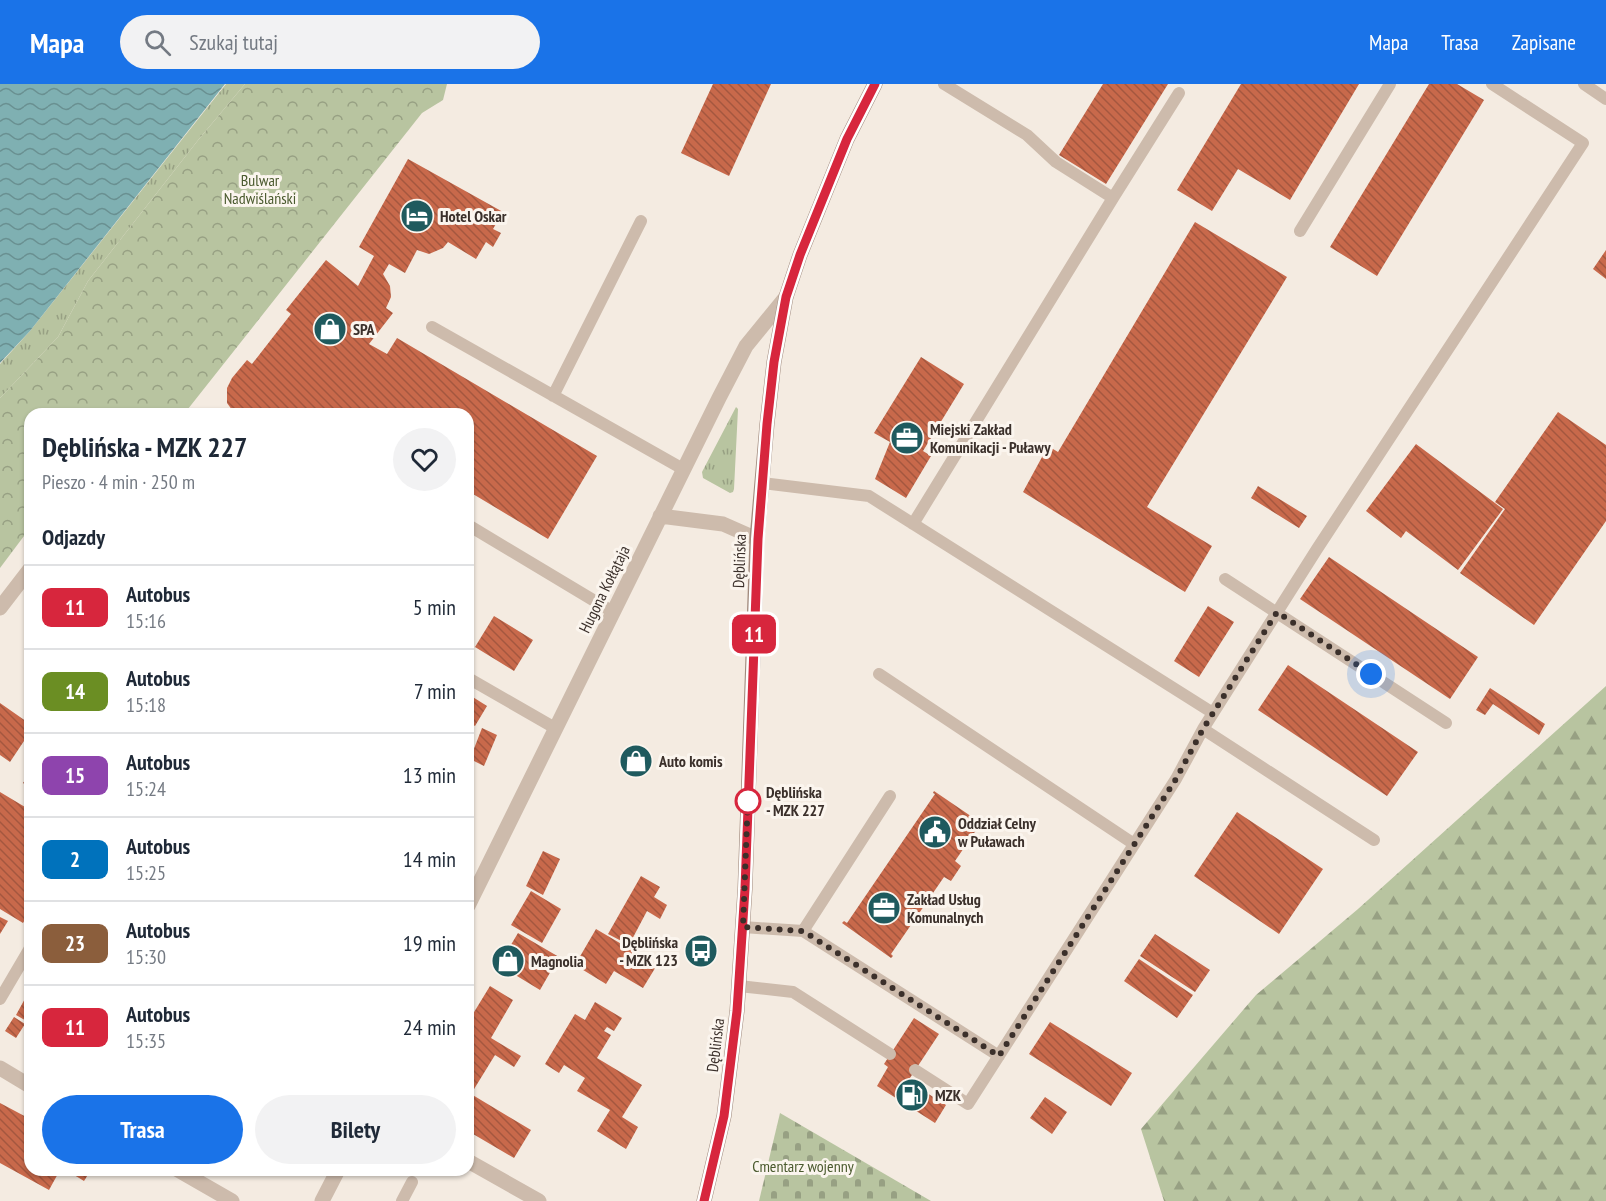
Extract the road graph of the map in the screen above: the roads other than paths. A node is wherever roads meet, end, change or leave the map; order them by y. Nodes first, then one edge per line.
1 (875, 84) edge
2 (944, 84) edge
3 (1390, 84) edge
4 (1492, 84) edge
5 (1584, 84) edge
6 (1179, 93) dead end
7 (1606, 99) edge
8 (1113, 198) junction
9 (641, 221) dead end
10 (1300, 231) dead end
11 (786, 297) junction
12 (432, 327) dead end
13 (553, 396) junction
14 (683, 470) junction
15 (762, 483) junction
16 (660, 516) junction
17 (913, 524) junction
18 (474, 529) edge
19 (758, 539) junction
20 (24, 577) edge
21 (1225, 579) dead end
22 (0, 608) edge
23 (613, 612) junction
24 (1277, 612) junction
25 (879, 674) dead end
26 (474, 682) edge
27 (1213, 714) junction
28 (1446, 723) dead end
29 (555, 729) junction
30 (1203, 729) junction
31 (890, 796) dead end
32 (1374, 840) dead end
33 (1134, 844) junction
34 (474, 894) edge
35 (743, 927) junction
36 (803, 931) junction
37 (24, 958) edge
38 (739, 987) junction
39 (0, 999) edge
40 (890, 1054) dead end
41 (999, 1056) junction
42 (0, 1068) edge
43 (915, 1070) dead end
44 (24, 1082) edge
45 (474, 1164) edge
46 (188, 1176) edge
47 (335, 1176) edge
48 (412, 1182) dead end
49 (232, 1201) edge
50 (322, 1201) edge
51 (402, 1201) edge
52 (539, 1201) edge
53 (704, 1201) edge

1 - 11 main road, Dęblińska
2 - 8 lane
3 - 10 lane
4 - 24 lane
5 - 7 lane
6 - 8 lane
8 - 17 lane
9 - 13 lane
11 - 14 street, Hugona Kołłątaja
11 - 15 main road, Dęblińska
12 - 13 lane
13 - 14 lane
14 - 16 street, Hugona Kołłątaja
15 - 17 lane
15 - 19 main road, Dęblińska
16 - 19 street
16 - 23 street, Hugona Kołłątaja
17 - 27 lane
18 - 23 lane
19 - 35 main road, Dęblińska
20 - 22 street
21 - 24 lane
23 - 29 street, Hugona Kołłątaja
24 - 27 lane
24 - 28 lane
25 - 33 lane
26 - 29 lane
27 - 30 lane
29 - 34 street, Hugona Kołłątaja
30 - 32 lane
30 - 33 lane
31 - 36 lane
33 - 41 lane
35 - 36 lane
35 - 38 main road, Dęblińska
36 - 41 lane
37 - 39 lane
38 - 40 lane
38 - 53 main road, Dęblińska
41 - 43 lane
42 - 44 street
45 - 52 street
46 - 49 street
47 - 50 street
48 - 51 lane

